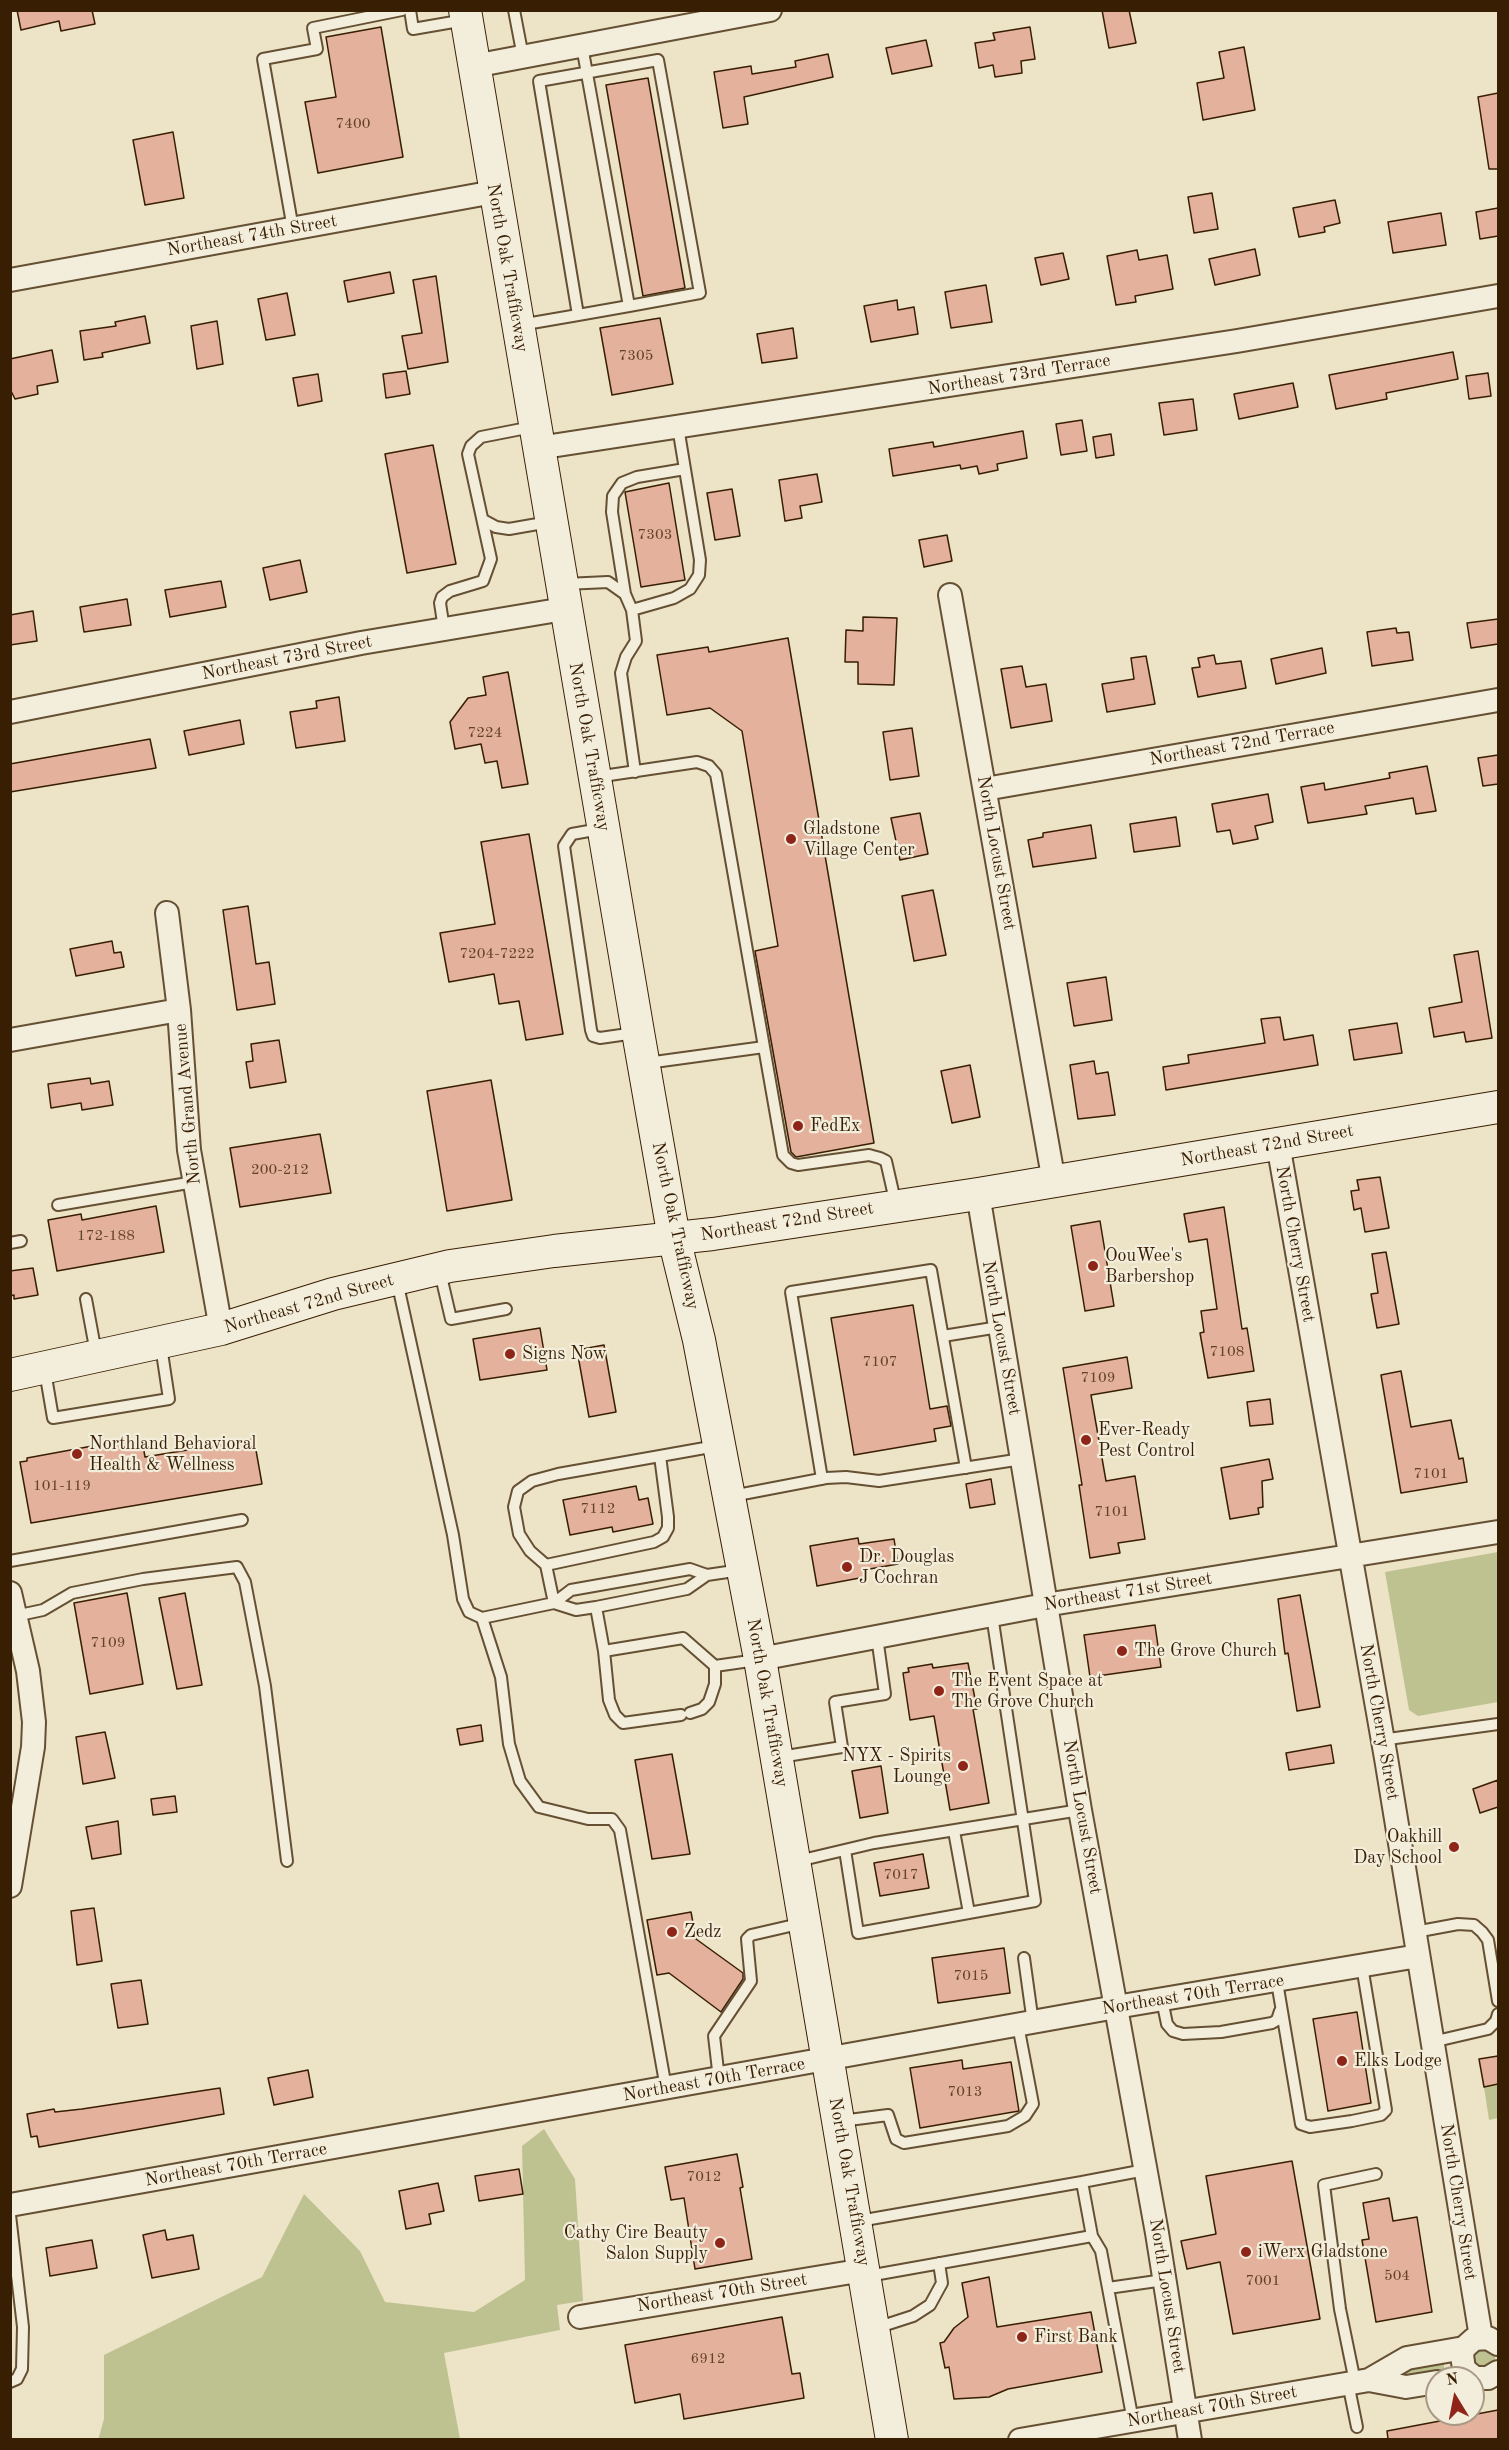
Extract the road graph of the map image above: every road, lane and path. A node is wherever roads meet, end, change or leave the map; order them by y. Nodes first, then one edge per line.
1 (402, 10) edge
2 (410, 10) edge
3 (514, 10) edge
4 (770, 10) edge
5 (465, 15) edge
6 (582, 46) junction
7 (523, 57) junction
8 (474, 66) junction
9 (587, 73) junction
10 (494, 192) junction
11 (293, 229) junction
12 (10, 280) edge
13 (1498, 296) edge
14 (629, 306) junction
15 (578, 315) junction
16 (517, 326) junction
17 (678, 428) junction
18 (536, 437) junction
19 (685, 469) junction
20 (483, 520) junction
21 (551, 522) junction
22 (625, 594) junction
23 (950, 595) dead end
24 (563, 596) junction
25 (632, 610) junction
26 (444, 629) junction
27 (1498, 700) edge
28 (10, 712) edge
29 (635, 772) junction
30 (594, 778) junction
31 (985, 789) junction
32 (603, 829) junction
33 (167, 913) dead end
34 (179, 1010) junction
35 (638, 1032) junction
36 (10, 1040) edge
37 (764, 1047) junction
38 (644, 1064) junction
39 (1498, 1107) edge
40 (1278, 1144) junction
41 (194, 1182) junction
42 (1054, 1182) junction
43 (978, 1194) junction
44 (58, 1205) dead end
45 (896, 1205) junction
46 (674, 1238) junction
47 (439, 1269) junction
48 (396, 1279) junction
49 (86, 1299) dead end
50 (506, 1309) dead end
51 (999, 1327) junction
52 (221, 1329) junction
53 (943, 1336) junction
54 (160, 1342) junction
55 (97, 1356) junction
56 (44, 1368) junction
57 (10, 1375) edge
58 (719, 1445) junction
59 (660, 1456) junction
60 (1023, 1459) junction
61 (966, 1468) junction
62 (822, 1479) junction
63 (729, 1496) junction
64 (242, 1520) dead end
65 (1498, 1532) edge
66 (1350, 1556) junction
67 (10, 1561) edge
68 (546, 1565) junction
69 (743, 1570) junction
70 (707, 1575) junction
71 (10, 1593) edge
72 (554, 1603) junction
73 (1045, 1605) junction
74 (596, 1607) junction
75 (15, 1616) junction
76 (992, 1616) junction
77 (482, 1618) junction
78 (877, 1637) junction
79 (16, 1641) edge
80 (604, 1651) junction
81 (760, 1659) junction
82 (715, 1666) junction
83 (1498, 1724) edge
84 (1381, 1740) junction
85 (777, 1758) junction
86 (1080, 1810) junction
87 (1021, 1820) junction
88 (954, 1831) junction
89 (845, 1850) junction
90 (287, 1861) dead end
91 (795, 1862) junction
92 (10, 1886) edge
93 (969, 1913) junction
94 (804, 1923) junction
95 (1415, 1932) junction
96 (1418, 1956) junction
97 (1024, 1958) dead end
98 (1362, 1966) junction
99 (1277, 1982) junction
100 (1162, 2000) junction
101 (1498, 2001) edge
102 (1116, 2007) junction
103 (1280, 2011) junction
104 (1498, 2014) edge
105 (1026, 2024) junction
106 (1432, 2042) junction
107 (828, 2060) junction
108 (719, 2079) junction
109 (666, 2088) junction
110 (838, 2122) junction
111 (1146, 2170) junction
112 (1376, 2174) dead end
113 (1082, 2182) junction
114 (10, 2205) edge
115 (10, 2215) edge
116 (855, 2221) junction
117 (1092, 2236) junction
118 (939, 2263) junction
119 (864, 2273) junction
120 (1164, 2280) junction
121 (1108, 2288) junction
122 (580, 2317) dead end
123 (874, 2329) junction
124 (1487, 2342) edge
125 (1463, 2366) edge
126 (1357, 2381) junction
127 (10, 2382) edge
128 (1425, 2384) edge
129 (1186, 2412) junction
130 (1133, 2421) junction
131 (1358, 2427) dead end
132 (892, 2439) edge
133 (1031, 2439) edge
134 (1190, 2439) edge

1 - 11 lane
2 - 5 lane
3 - 7 lane
4 - 6 street
5 - 8 main road, North Oak Trafficway
6 - 7 street
6 - 9 lane
7 - 8 street
8 - 10 main road, North Oak Trafficway
9 - 14 lane
9 - 14 lane
9 - 15 lane
10 - 11 street, Northeast 74th Street
10 - 16 main road, North Oak Trafficway
11 - 12 street, Northeast 74th Street
13 - 17 street, Northeast 73rd Terrace
14 - 15 lane
15 - 16 lane
16 - 18 main road, North Oak Trafficway
17 - 18 street, Northeast 73rd Terrace
17 - 19 lane
18 - 20 lane
18 - 21 main road, North Oak Trafficway
19 - 22 lane
19 - 25 lane
20 - 21 lane
20 - 26 lane
21 - 24 main road, North Oak Trafficway
22 - 24 lane
22 - 25 lane
23 - 31 street, North Locust Street
24 - 26 street, Northeast 73rd Street
24 - 30 main road, North Oak Trafficway
25 - 29 lane
26 - 28 street, Northeast 73rd Street
27 - 31 street, Northeast 72nd Terrace
29 - 30 lane
29 - 37 lane
30 - 32 main road, North Oak Trafficway
31 - 42 street, North Locust Street
32 - 35 main road, North Oak Trafficway
32 - 35 lane
33 - 34 street, North Grand Avenue
34 - 36 street
34 - 41 street, North Grand Avenue
35 - 38 main road, North Oak Trafficway
37 - 38 lane
37 - 45 lane
38 - 46 main road, North Oak Trafficway
39 - 40 main road, Northeast 72nd Street
40 - 42 main road, Northeast 72nd Street
40 - 66 street, North Cherry Street
41 - 44 lane
41 - 52 street, North Grand Avenue
42 - 43 main road, Northeast 72nd Street
43 - 45 main road, Northeast 72nd Street
43 - 51 street, North Locust Street
45 - 46 main road, Northeast 72nd Street
46 - 47 main road, Northeast 72nd Street
46 - 58 main road, North Oak Trafficway
47 - 48 main road, Northeast 72nd Street
47 - 50 lane
48 - 52 main road, Northeast 72nd Street
48 - 77 lane
49 - 55 lane
51 - 53 lane
51 - 60 street, North Locust Street
52 - 54 main road, Northeast 72nd Street
53 - 61 lane
53 - 62 lane
54 - 55 main road, Northeast 72nd Street
54 - 56 lane
55 - 56 main road, Northeast 72nd Street
56 - 57 main road, Northeast 72nd Street
58 - 59 lane
58 - 63 main road, North Oak Trafficway
59 - 68 lane
59 - 68 lane
60 - 61 lane
60 - 73 street, North Locust Street
61 - 62 lane
62 - 63 lane
63 - 69 main road, North Oak Trafficway
64 - 67 lane
65 - 66 street, Northeast 71st Street
66 - 73 street, Northeast 71st Street
66 - 84 street, North Cherry Street
68 - 72 lane
69 - 70 lane
69 - 81 main road, North Oak Trafficway
70 - 72 lane
70 - 74 lane
71 - 75 street
72 - 74 lane
72 - 77 lane
73 - 76 street, Northeast 71st Street
73 - 86 street, North Locust Street
74 - 80 lane
75 - 79 street
75 - 90 lane
76 - 78 street, Northeast 71st Street
76 - 87 lane
77 - 109 lane
78 - 81 street, Northeast 71st Street
78 - 85 lane
79 - 92 street
80 - 82 lane
80 - 82 lane
81 - 82 lane
81 - 85 main road, North Oak Trafficway
83 - 84 lane
84 - 95 street, North Cherry Street
85 - 91 main road, North Oak Trafficway
86 - 87 lane
86 - 102 street, North Locust Street
87 - 88 lane
87 - 93 lane
88 - 89 lane
88 - 93 lane
89 - 91 lane
89 - 93 lane
91 - 94 main road, North Oak Trafficway
94 - 107 main road, North Oak Trafficway
94 - 108 lane
95 - 96 street, North Cherry Street
95 - 101 lane
96 - 98 street, Northeast 70th Terrace
96 - 106 street, North Cherry Street
97 - 105 lane
98 - 99 street, Northeast 70th Terrace
98 - 103 lane
99 - 100 street, Northeast 70th Terrace
99 - 103 lane
100 - 102 street, Northeast 70th Terrace
100 - 103 lane
102 - 105 street, Northeast 70th Terrace
102 - 111 street, North Locust Street
104 - 106 lane
105 - 107 street, Northeast 70th Terrace
105 - 110 lane
106 - 124 street, North Cherry Street
107 - 108 street, Northeast 70th Terrace
107 - 110 main road, North Oak Trafficway
108 - 109 street, Northeast 70th Terrace
109 - 114 street, Northeast 70th Terrace
110 - 116 main road, North Oak Trafficway
111 - 113 lane
111 - 120 street, North Locust Street
112 - 126 lane
113 - 116 lane
113 - 117 lane
115 - 127 lane
116 - 119 main road, North Oak Trafficway
117 - 118 lane
117 - 121 lane
118 - 119 lane
118 - 123 lane
119 - 122 street, Northeast 70th Street
119 - 123 main road, North Oak Trafficway
120 - 121 lane
120 - 129 street, North Locust Street
121 - 130 lane
123 - 132 main road, North Oak Trafficway
124 - 125 street, North Cherry Street
124 - 126 street, Northeast 70th Street
126 - 128 street, Northeast 70th Street
126 - 129 street, Northeast 70th Street
126 - 131 lane
129 - 130 street, Northeast 70th Street
129 - 134 street, North Locust Street
130 - 133 street, Northeast 70th Street

